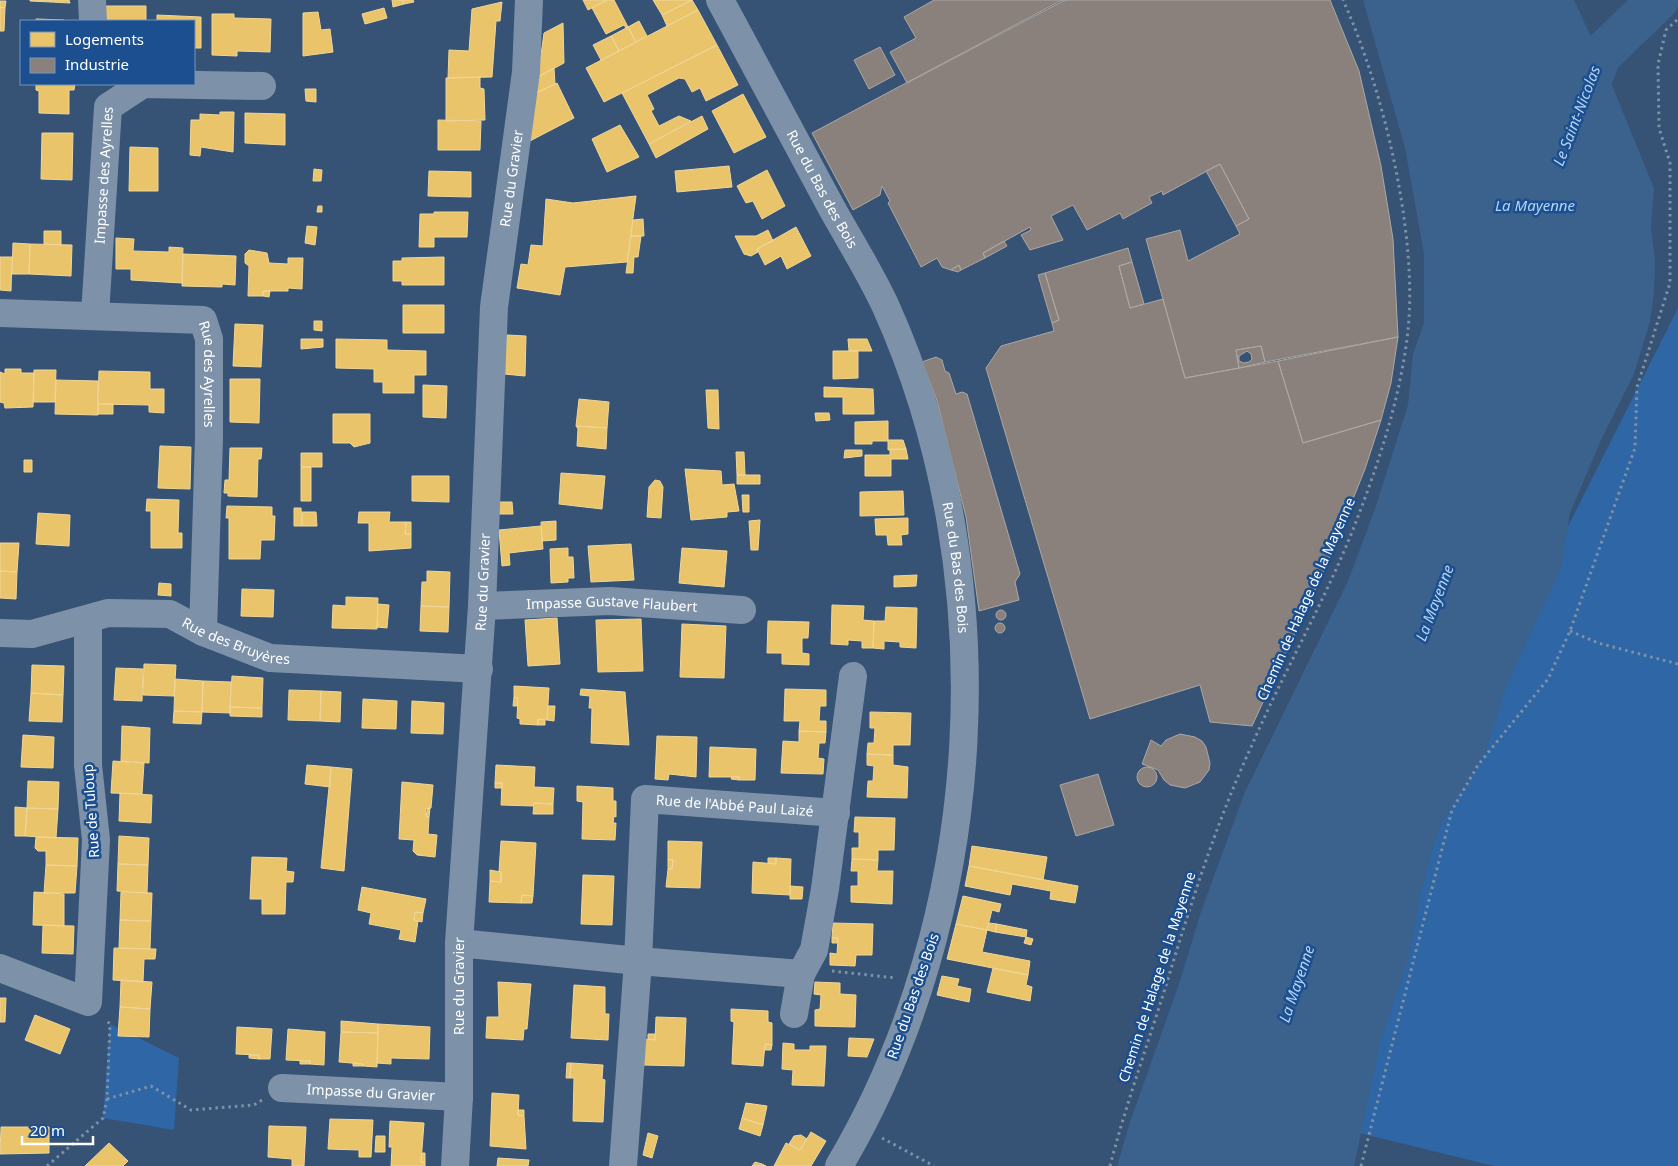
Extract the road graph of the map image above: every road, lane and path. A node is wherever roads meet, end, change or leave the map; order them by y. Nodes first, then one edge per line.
1 (92, 0) edge
2 (529, 0) edge
3 (720, 0) edge
4 (1343, 0) edge
5 (1678, 19) edge
6 (93, 20) edge
7 (140, 85) edge
8 (195, 85) edge
9 (262, 86) dead end
10 (105, 96) edge
11 (0, 313) edge
12 (95, 315) junction
13 (482, 606) junction
14 (742, 610) dead end
15 (88, 620) junction
16 (1570, 631) junction
17 (203, 632) junction
18 (0, 633) edge
19 (1678, 664) edge
20 (479, 669) junction
21 (853, 676) dead end
22 (836, 813) junction
23 (459, 943) junction
24 (638, 961) junction
25 (0, 968) edge
26 (803, 971) junction
27 (921, 981) junction
28 (88, 1002) junction
29 (794, 1014) dead end
30 (282, 1088) joint
31 (459, 1097) junction
32 (107, 1099) junction
33 (862, 1127) junction
34 (47, 1166) edge
35 (455, 1166) edge
36 (623, 1166) edge
37 (839, 1166) edge
38 (934, 1166) edge
39 (1110, 1166) edge
40 (1360, 1166) edge

1 - 6 street
2 - 13 street, Rue du Gravier
3 - 27 street, Rue du Bas des Bois
4 - 39 path, Chemin de Halage de la Mayenne
5 - 16 path
7 - 10 street, Impasse des Ayrelles
8 - 9 street, Impasse des Ayrelles
10 - 12 street, Impasse des Ayrelles
11 - 12 street, Rue des Ayrelles
12 - 17 street, Rue des Ayrelles
13 - 14 street, Impasse Gustave Flaubert
13 - 20 street, Rue du Gravier
15 - 17 street, Rue des Bruyères
15 - 18 street, Rue des Bruyères
15 - 28 street, Rue de Tuloup
16 - 19 path
16 - 40 path
17 - 20 street, Rue des Bruyères
20 - 23 street, Rue du Gravier
21 - 22 street
22 - 24 street, Rue de l'Abbé Paul Laizé
22 - 26 street
23 - 24 street
23 - 31 street, Rue du Gravier
24 - 26 street
24 - 36 street, Rue de l'Abbé Paul Laizé
25 - 28 street
26 - 27 path
26 - 29 street
27 - 33 street, Rue du Bas des Bois
28 - 32 path
30 - 31 street, Impasse du Gravier
30 - 32 path
31 - 35 street, Rue du Gravier
32 - 34 path
33 - 37 street, Rue du Bas des Bois
33 - 38 path

